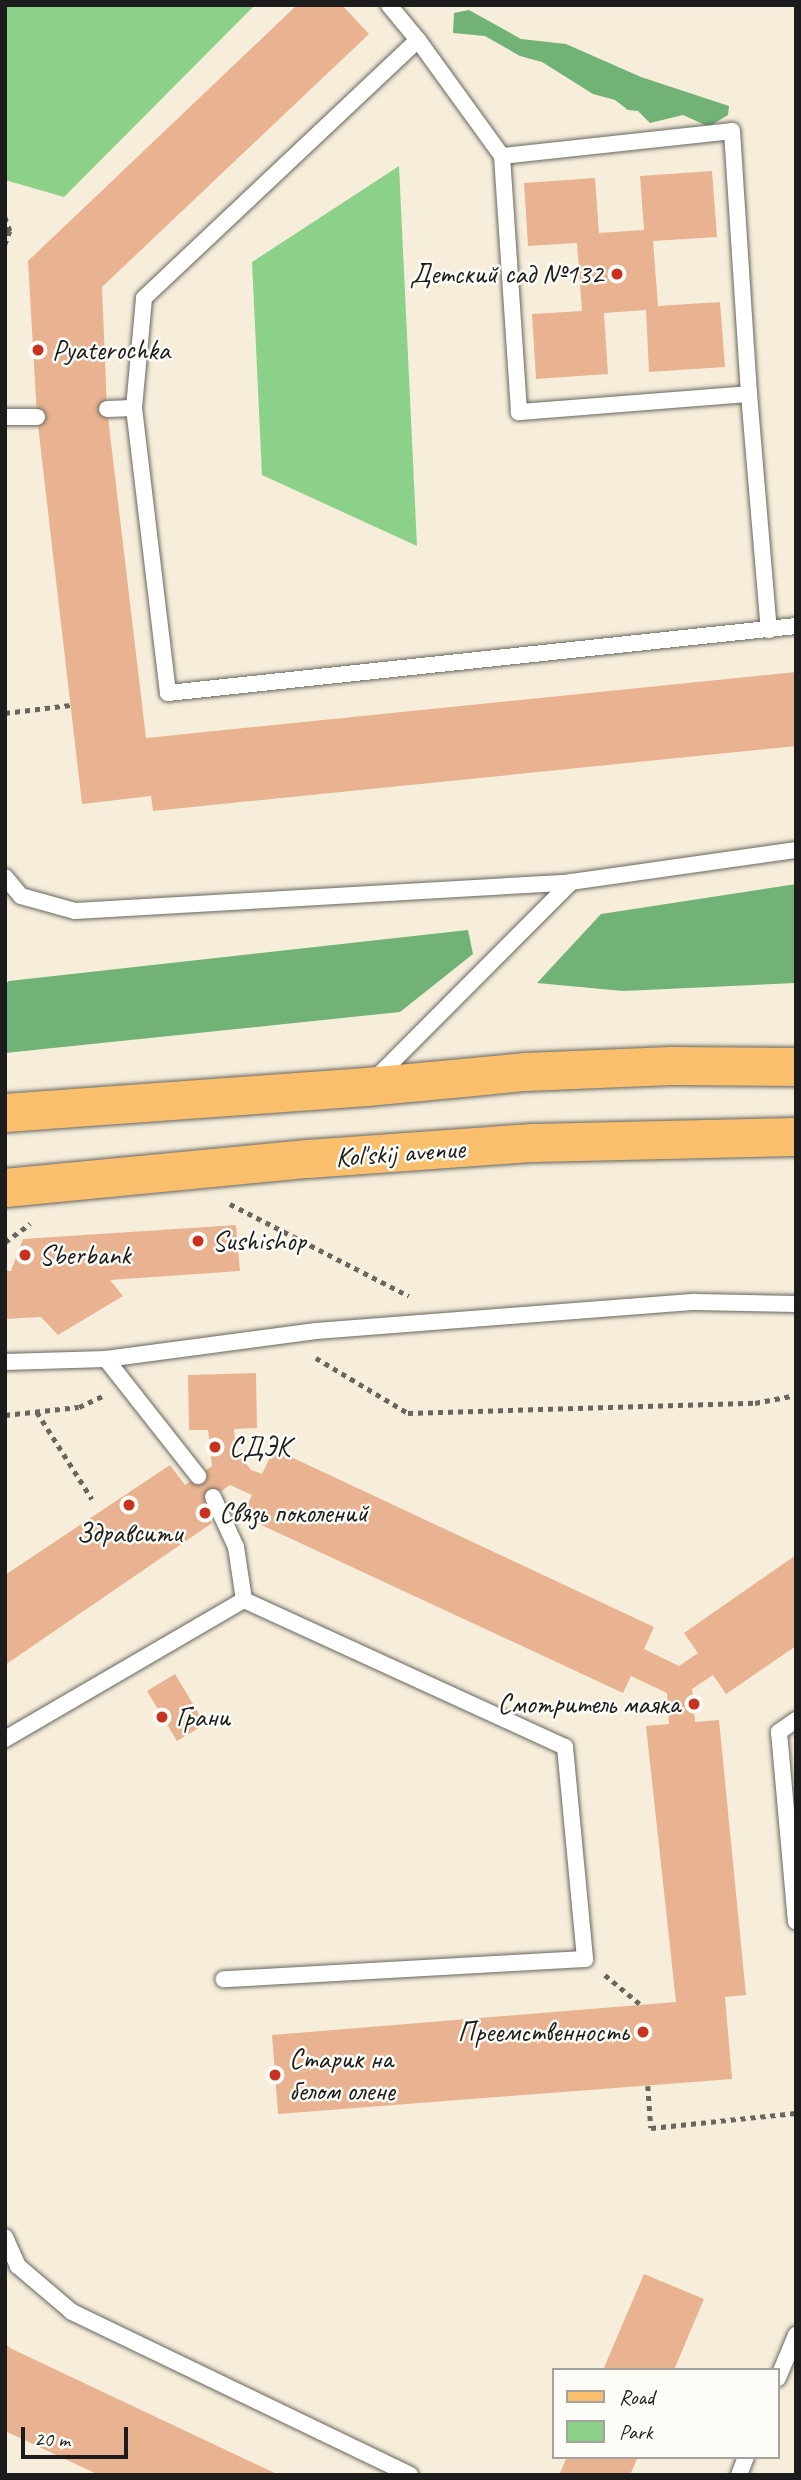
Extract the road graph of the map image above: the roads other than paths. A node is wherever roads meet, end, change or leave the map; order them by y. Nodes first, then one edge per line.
1 (389, 5) edge
2 (418, 40) junction
3 (502, 156) junction
4 (749, 394) junction
5 (134, 408) junction
6 (107, 409) dead end
7 (5, 417) edge
8 (37, 417) dead end
9 (796, 626) edge
10 (769, 629) junction
11 (796, 850) edge
12 (5, 877) edge
13 (571, 882) junction
14 (796, 1067) edge
15 (367, 1087) junction
16 (5, 1113) edge
17 (796, 1137) edge
18 (5, 1188) edge
19 (796, 1304) edge
20 (106, 1359) junction
21 (5, 1362) edge
22 (198, 1476) dead end
23 (213, 1497) dead end
24 (244, 1600) junction
25 (796, 1720) edge
26 (5, 1739) edge
27 (796, 1921) edge
28 (224, 1979) dead end
29 (5, 2237) edge
30 (796, 2335) edge
31 (780, 2373) edge
32 (410, 2475) edge

1 - 2 lane
2 - 3 lane
2 - 5 lane
3 - 4 lane
3 - 4 lane
4 - 10 lane
5 - 6 lane
5 - 10 lane
7 - 8 lane
9 - 10 lane
11 - 13 lane
12 - 13 lane
13 - 15 lane
14 - 15 main road
15 - 16 main road
17 - 18 main road, Kol'skij avenue
19 - 20 lane
20 - 21 lane
20 - 22 lane
23 - 24 lane
24 - 26 lane
24 - 28 lane
25 - 27 lane
29 - 32 lane
30 - 31 lane

